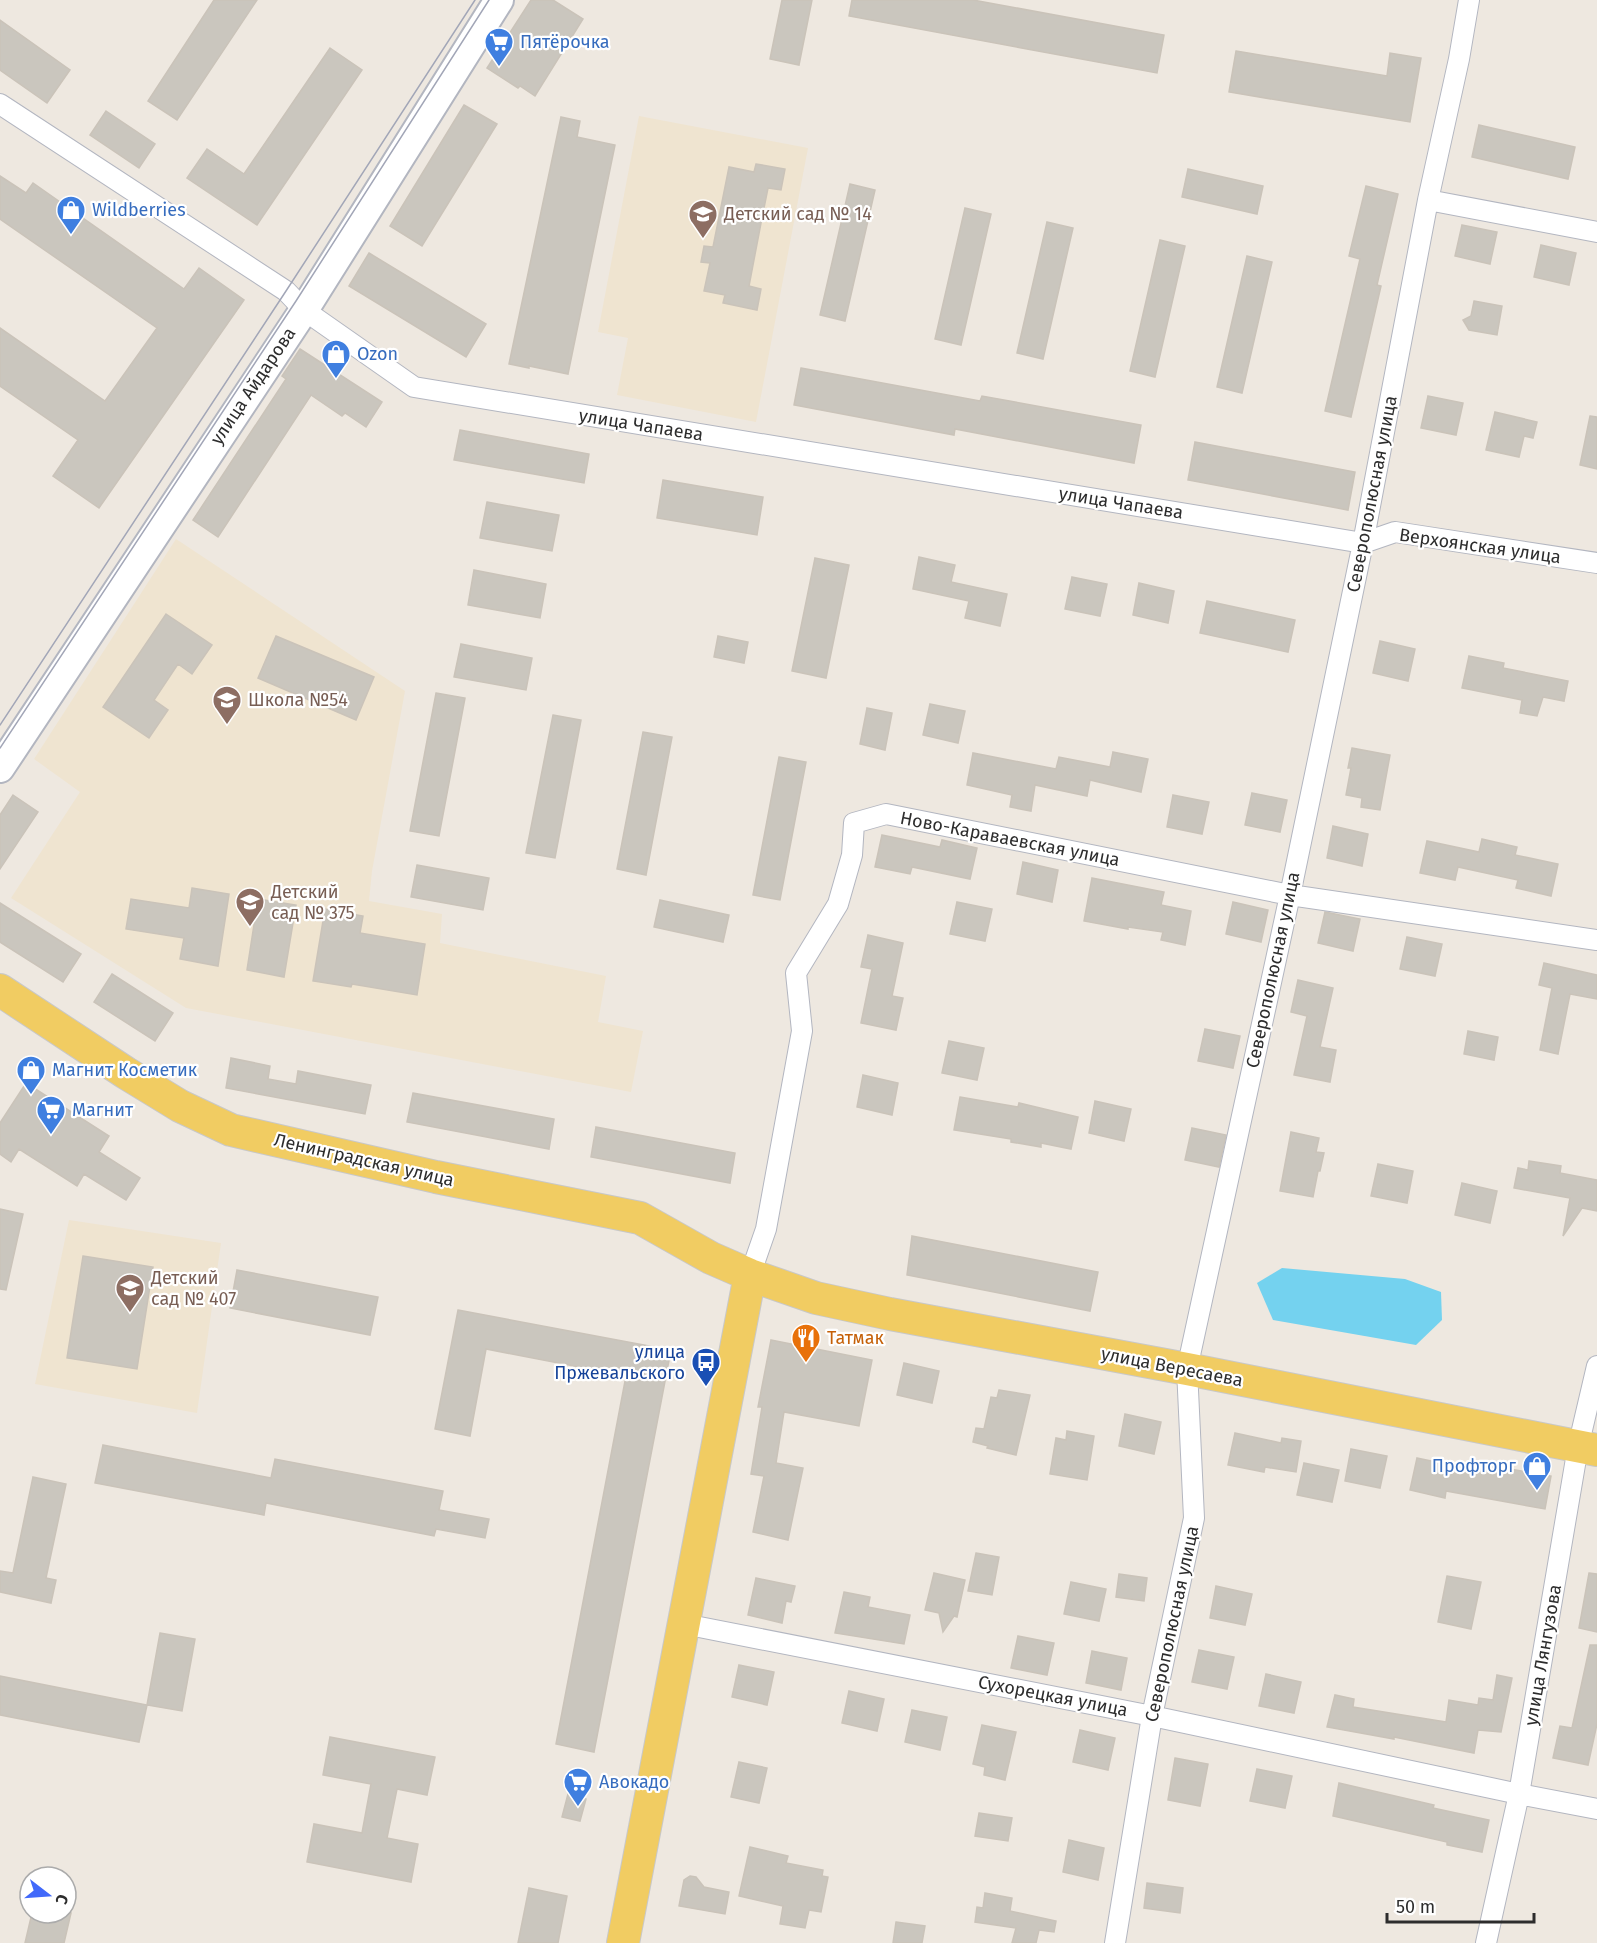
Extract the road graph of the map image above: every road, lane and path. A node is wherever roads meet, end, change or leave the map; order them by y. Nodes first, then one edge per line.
1 (499, 0) edge
2 (1470, 0) edge
3 (0, 104) edge
4 (1428, 200) junction
5 (1597, 232) edge
6 (304, 310) junction
7 (1364, 543) junction
8 (1597, 563) edge
9 (0, 768) edge
10 (1290, 895) junction
11 (1597, 940) edge
12 (0, 990) edge
13 (750, 1275) junction
14 (1597, 1366) edge
15 (1186, 1369) junction
16 (1588, 1448) edge
17 (684, 1624) junction
18 (1152, 1716) junction
19 (1518, 1794) junction
20 (1597, 1809) edge
21 (623, 1943) edge
22 (1115, 1943) edge
23 (1486, 1943) edge

1 - 6 street, улица Айдарова
2 - 4 street, Северополюсная улица
3 - 6 street, улица Чапаева
4 - 5 street
4 - 7 street, Северополюсная улица
6 - 7 street, улица Чапаева
6 - 9 street, улица Айдарова
7 - 8 street, Верхоянская улица
7 - 10 street, Северополюсная улица
10 - 11 street, Ново-Караваевская улица
10 - 13 street, Ново-Караваевская улица
10 - 15 street, Северополюсная улица
12 - 13 main road, Ленинградская улица
13 - 15 main road, улица Вересаева
13 - 17 main road
14 - 16 street, улица Лянгузова
15 - 16 main road, улица Вересаева
15 - 18 street, Северополюсная улица
16 - 19 street, улица Лянгузова
17 - 18 street, Сухорецкая улица
17 - 21 main road
18 - 19 street, Сухорецкая улица
18 - 22 street, Северополюсная улица
19 - 20 street, Сухорецкая улица
19 - 23 street, улица Лянгузова

